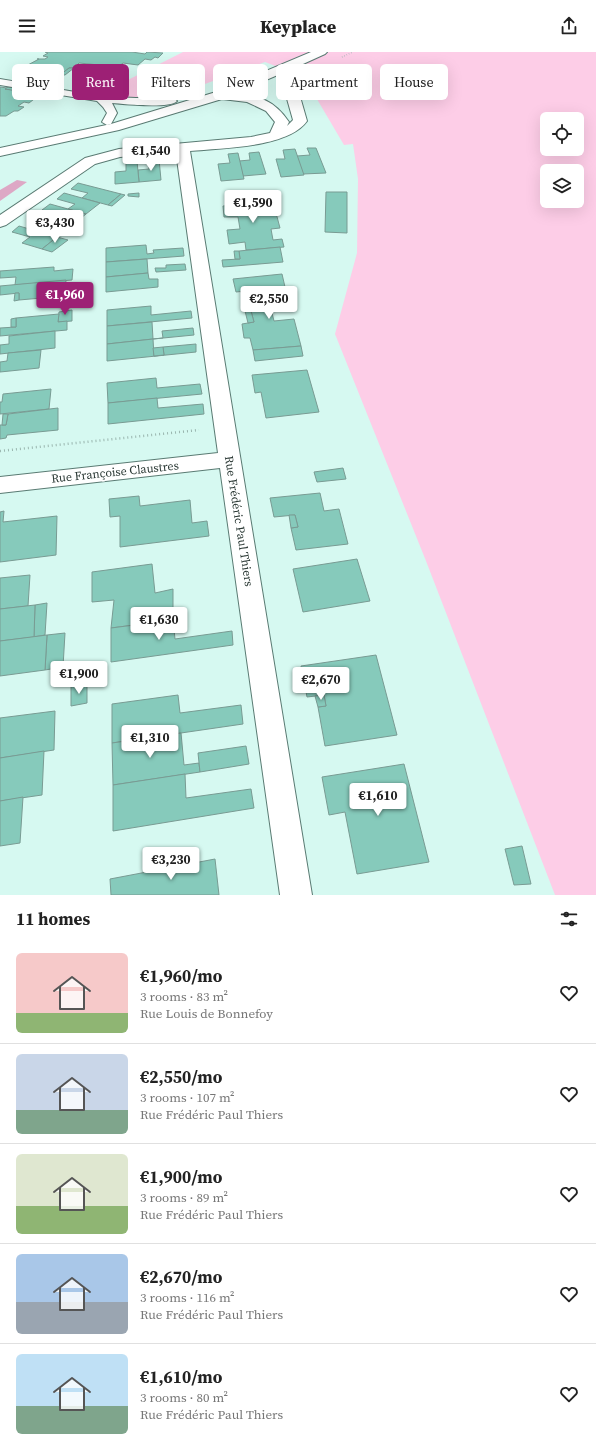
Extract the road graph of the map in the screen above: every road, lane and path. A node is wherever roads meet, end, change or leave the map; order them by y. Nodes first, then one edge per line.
1 (295, 52) edge
2 (321, 52) edge
3 (292, 64) edge
4 (0, 82) edge
5 (72, 94) edge
6 (213, 97) edge
7 (102, 100) edge
8 (119, 100) edge
9 (252, 100) edge
10 (295, 100) edge
11 (172, 101) junction
12 (107, 122) junction
13 (74, 135) junction
14 (275, 136) junction
15 (182, 147) junction
16 (0, 152) edge
17 (0, 222) edge
18 (225, 427) junction
19 (0, 451) edge
20 (229, 460) junction
21 (0, 485) edge
22 (296, 895) edge

1 - 11 street
2 - 3 street
4 - 5 lane
6 - 13 street
7 - 12 lane
8 - 11 lane
9 - 14 street
10 - 14 street
11 - 12 street
12 - 13 street
13 - 16 street
14 - 15 street
15 - 17 street
15 - 18 street, Rue Frédéric Paul Thiers
18 - 19 path
18 - 20 street, Rue Frédéric Paul Thiers
20 - 21 street, Rue Françoise Claustres
20 - 22 street, Rue Frédéric Paul Thiers

